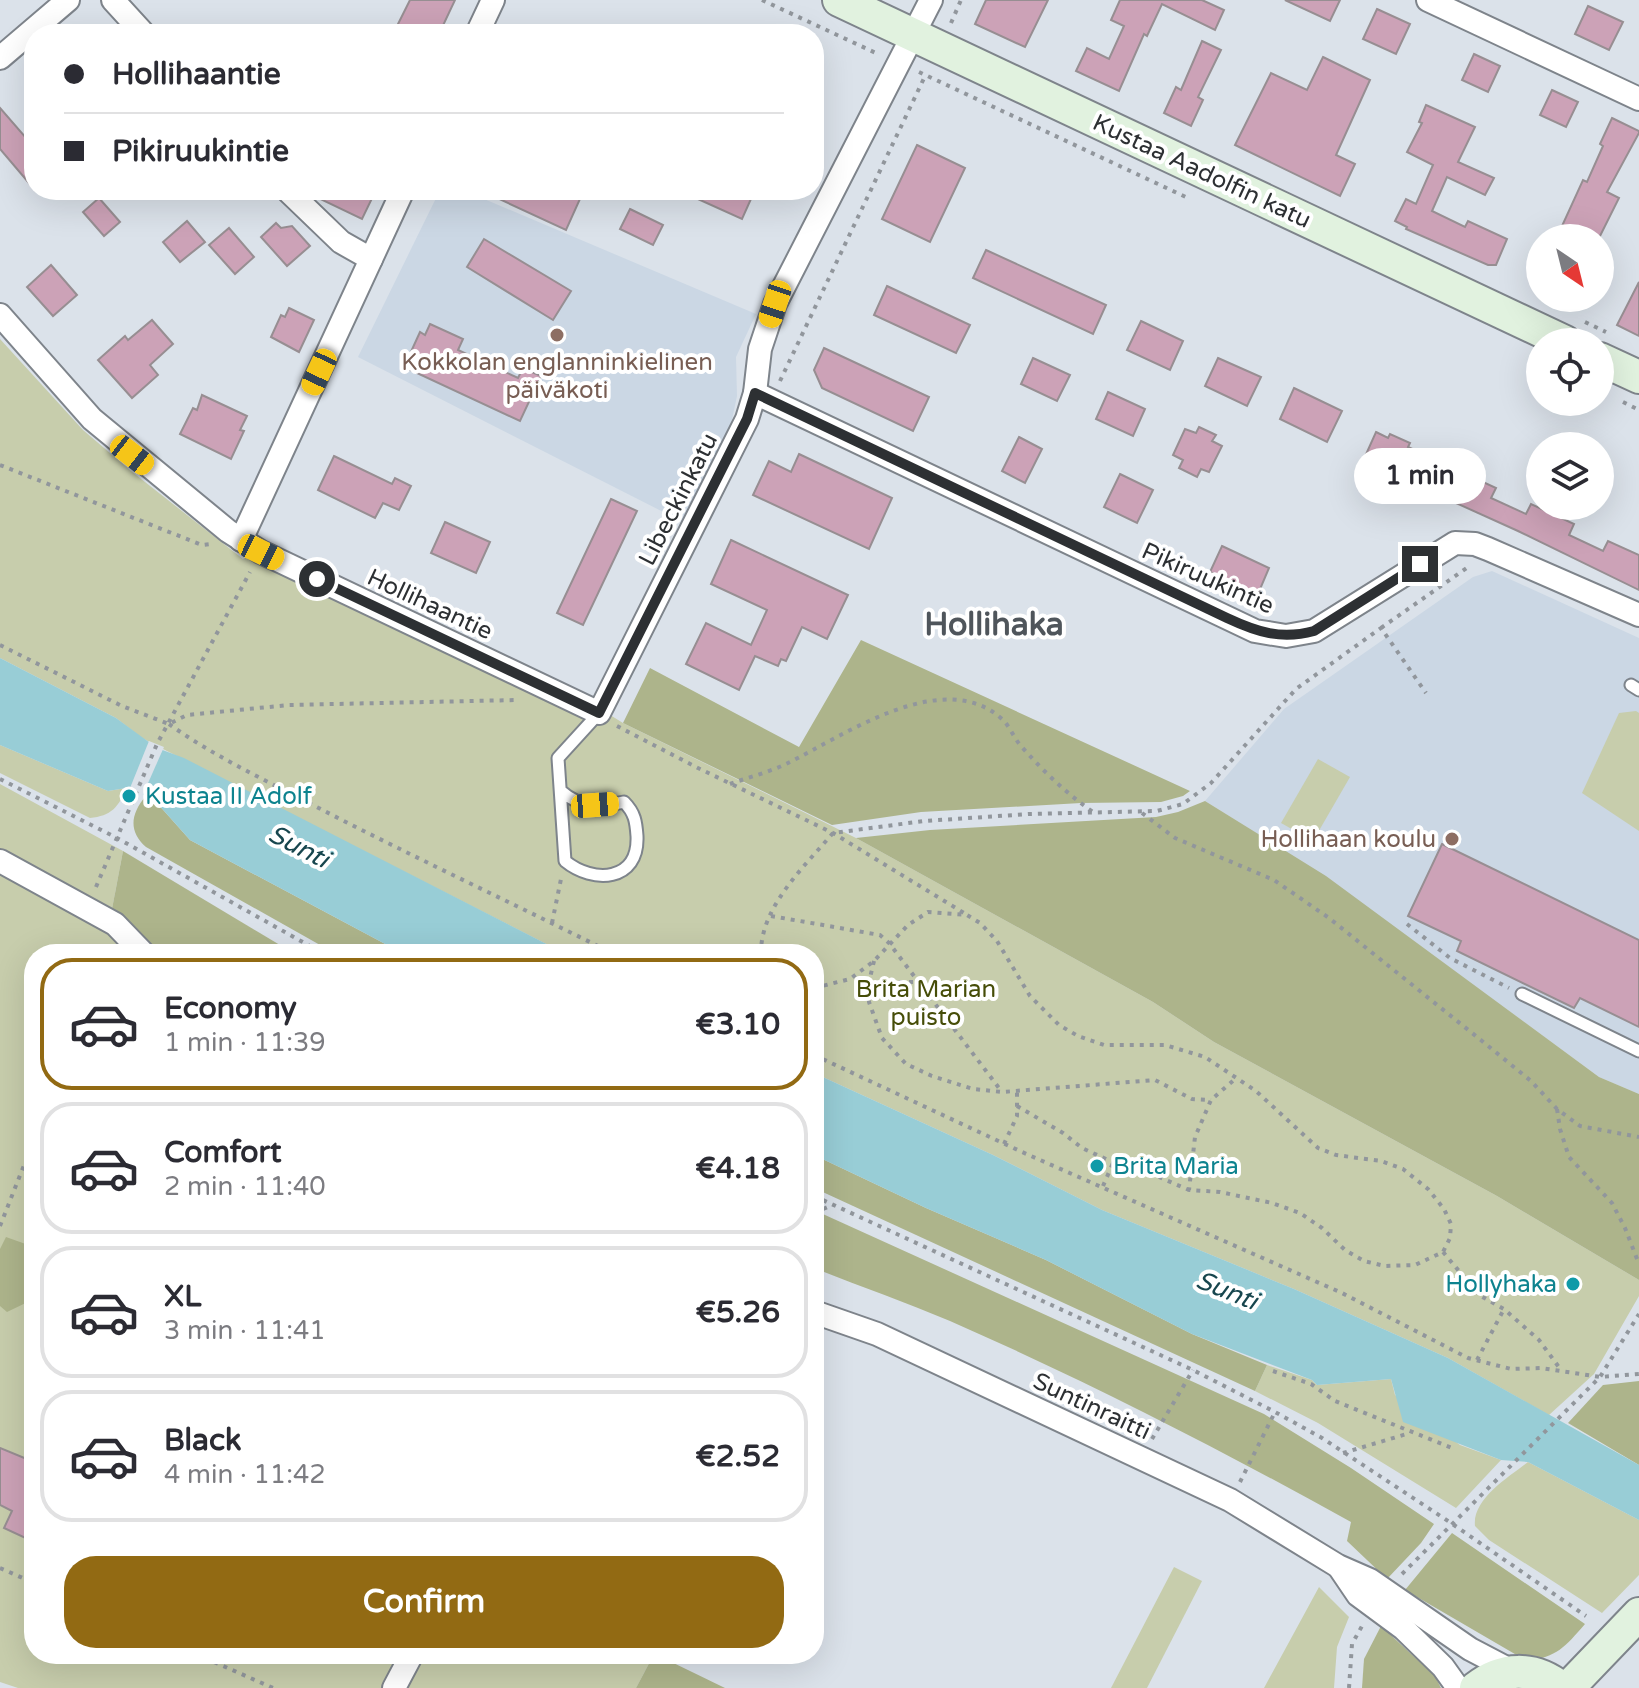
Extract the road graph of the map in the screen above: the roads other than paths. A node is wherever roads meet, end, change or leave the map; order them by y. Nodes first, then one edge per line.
1 (68, 0) edge
2 (113, 0) edge
3 (493, 0) edge
4 (839, 0) edge
5 (931, 0) edge
6 (1428, 0) edge
7 (40, 24) edge
8 (135, 24) edge
9 (482, 24) edge
10 (914, 35) junction
11 (24, 38) edge
12 (0, 58) edge
13 (1639, 99) edge
14 (297, 200) edge
15 (398, 200) edge
16 (371, 259) junction
17 (0, 315) edge
18 (1535, 328) edge
19 (1614, 365) edge
20 (1639, 377) edge
21 (755, 393) junction
22 (241, 540) junction
23 (1639, 615) edge
24 (599, 713) junction
25 (561, 791) junction
26 (0, 861) edge
27 (134, 944) edge
28 (1522, 994) road end
29 (1639, 1051) edge
30 (824, 1315) edge
31 (1338, 1566) junction
32 (1639, 1614) edge
33 (407, 1664) edge
34 (1512, 1671) junction
35 (394, 1688) edge
36 (1458, 1688) edge
37 (1476, 1688) edge
38 (1561, 1688) edge
39 (1568, 1688) edge

1 - 7 street
2 - 8 street
3 - 9 street
4 - 10 main road, Kustaa Aadolfin katu
5 - 10 street, Libeckinkatu
6 - 13 street
10 - 18 main road, Kustaa Aadolfin katu
10 - 21 street, Libeckinkatu
11 - 12 street
14 - 16 street
15 - 16 street
16 - 22 street
17 - 22 street, Hollihaantie
19 - 20 main road
21 - 23 street, Pikiruukintie
21 - 24 street, Libeckinkatu
22 - 24 street, Hollihaantie
24 - 25 lane
25 - 25 lane
26 - 27 street
28 - 29 lane
30 - 31 street, Suntinraitti
31 - 34 street, Suntinraitti
31 - 36 street, Suntinraitti
32 - 39 main road
33 - 35 street
34 - 37 main road
34 - 38 main road

